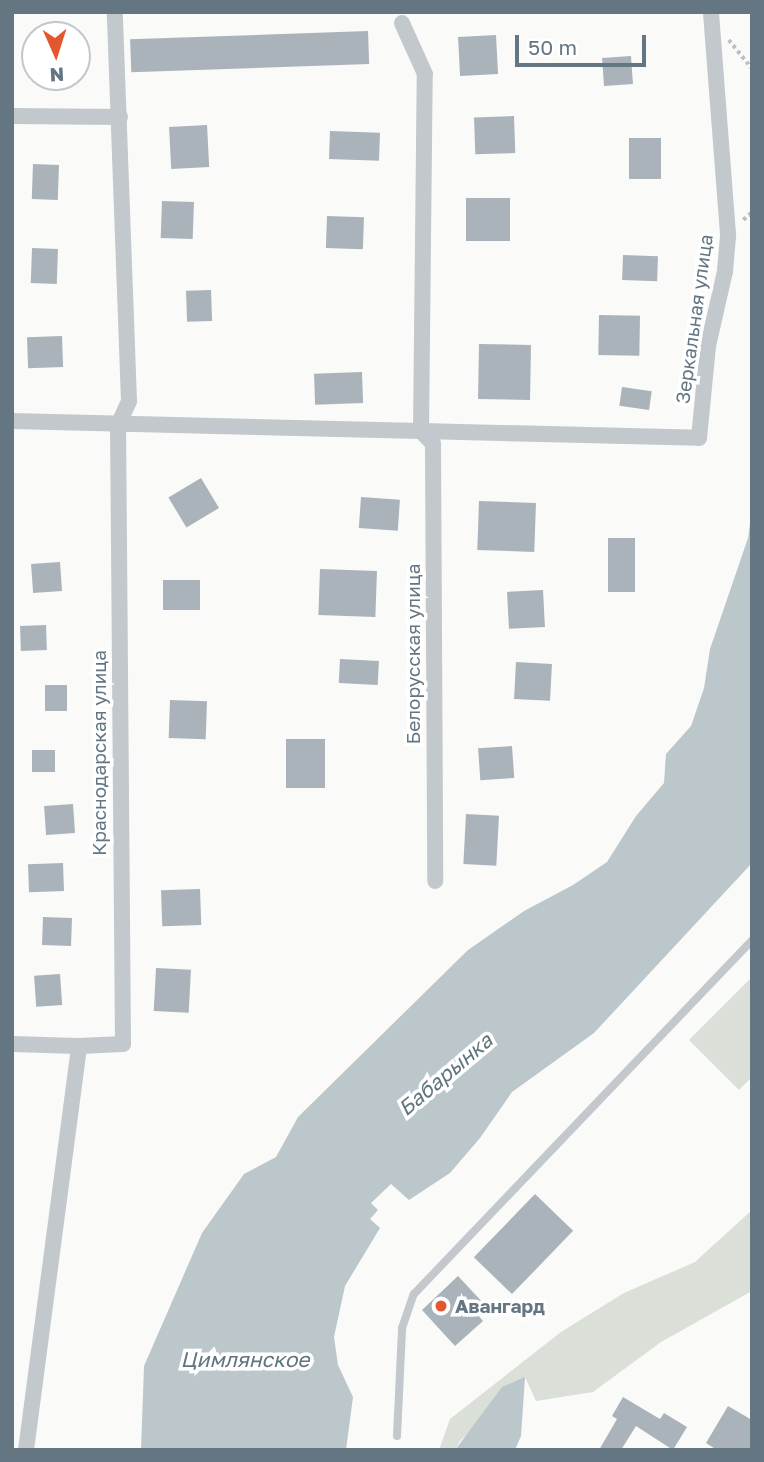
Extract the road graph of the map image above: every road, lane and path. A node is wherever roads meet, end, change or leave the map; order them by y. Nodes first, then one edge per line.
1 (115, 12) edge
2 (712, 15) edge
3 (402, 23) dead end
4 (752, 68) edge
5 (12, 116) edge
6 (120, 117) junction
7 (12, 421) edge
8 (118, 425) junction
9 (421, 431) junction
10 (435, 881) dead end
11 (752, 940) edge
12 (12, 1044) edge
13 (79, 1046) junction
14 (397, 1436) dead end
15 (26, 1450) edge

1 - 6 street, Краснодарская улица
2 - 4 path
2 - 9 street, Зеркальная улица
3 - 9 street, Белорусская улица
5 - 6 street
6 - 8 street, Краснодарская улица
7 - 8 street
8 - 9 street
8 - 13 street, Краснодарская улица
9 - 10 street, Белорусская улица
11 - 14 lane
12 - 13 street
13 - 15 street

